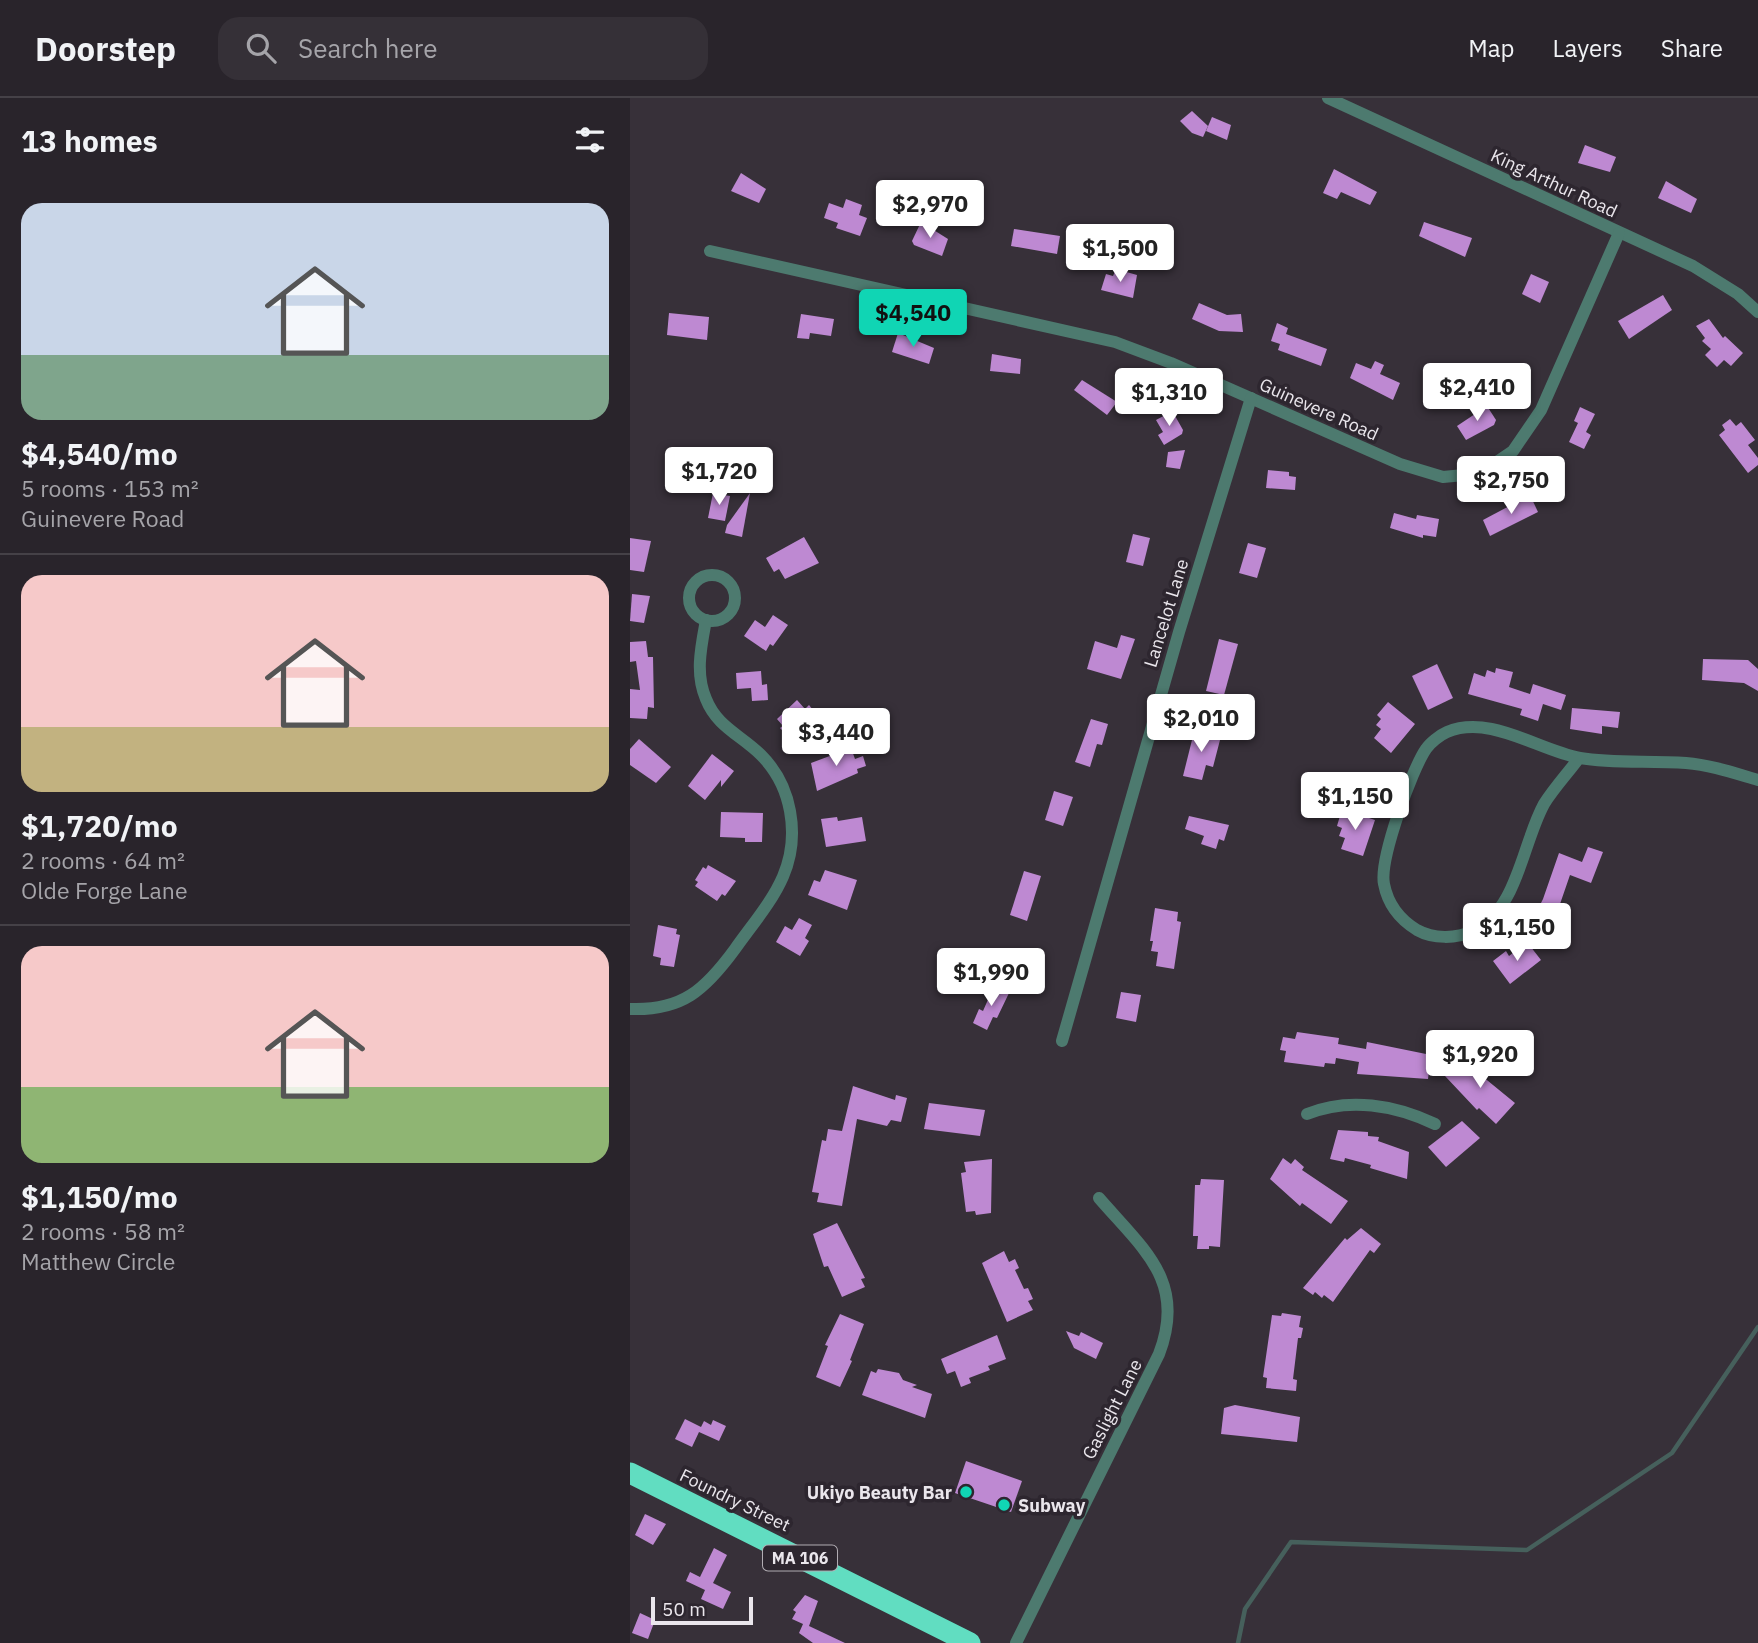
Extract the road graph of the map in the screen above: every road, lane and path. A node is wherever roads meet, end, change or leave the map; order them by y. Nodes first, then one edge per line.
1 (1328, 98) edge
2 (1619, 233) junction
3 (710, 251) dead end
4 (1758, 312) edge
5 (1251, 398) junction
6 (706, 620) dead end
7 (1580, 758) junction
8 (1758, 780) edge
9 (630, 1009) edge
10 (1062, 1041) dead end
11 (1307, 1114) dead end
12 (1435, 1124) dead end
13 (1098, 1198) dead end
14 (630, 1473) edge
15 (971, 1643) edge
16 (1016, 1643) edge

1 - 2 street, King Arthur Road
2 - 4 street, King Arthur Road
2 - 5 street, Guinevere Road
3 - 5 street, Guinevere Road
5 - 10 street, Lancelot Lane
6 - 9 street
7 - 7 street
7 - 8 street
11 - 12 street
13 - 16 street, Gaslight Lane
14 - 15 highway, Foundry Street / MA 106

